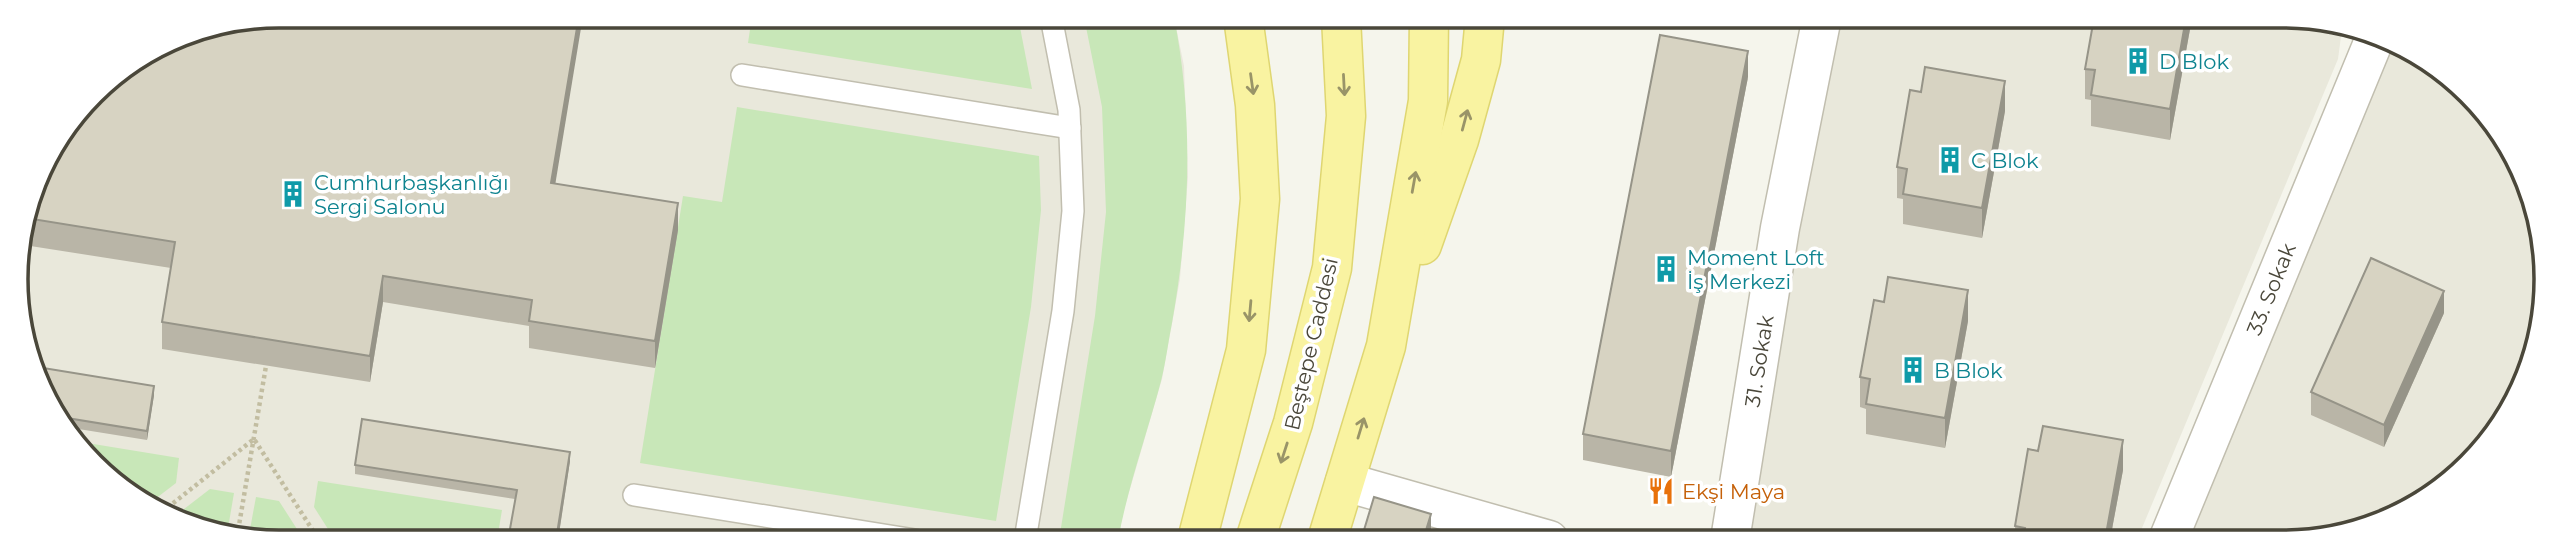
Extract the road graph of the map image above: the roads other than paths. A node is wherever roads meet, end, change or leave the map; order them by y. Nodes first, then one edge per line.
1 (1053, 28) edge
2 (1244, 28) edge
3 (1342, 28) edge
4 (1429, 28) edge
5 (1484, 28) edge
6 (1820, 28) edge
7 (2372, 44) edge
8 (742, 75) dead end
9 (1070, 128) junction
10 (1386, 346) junction
11 (1345, 482) junction
12 (634, 495) dead end
13 (853, 530) edge
14 (1028, 530) edge
15 (1200, 530) edge
16 (1258, 530) edge
17 (1330, 530) edge
18 (1514, 530) edge
19 (1732, 530) edge
20 (2172, 530) edge

1 - 9 lane
2 -> 15 main road
3 -> 16 main road, Beştepe Caddesi
10 -> 4 main road
10 -> 5 main road
6 - 19 street, 31. Sokak
7 - 20 street, 33. Sokak
8 - 9 lane
9 - 14 lane
11 -> 10 main road
11 - 17 main road
11 - 18 street
12 - 13 lane

